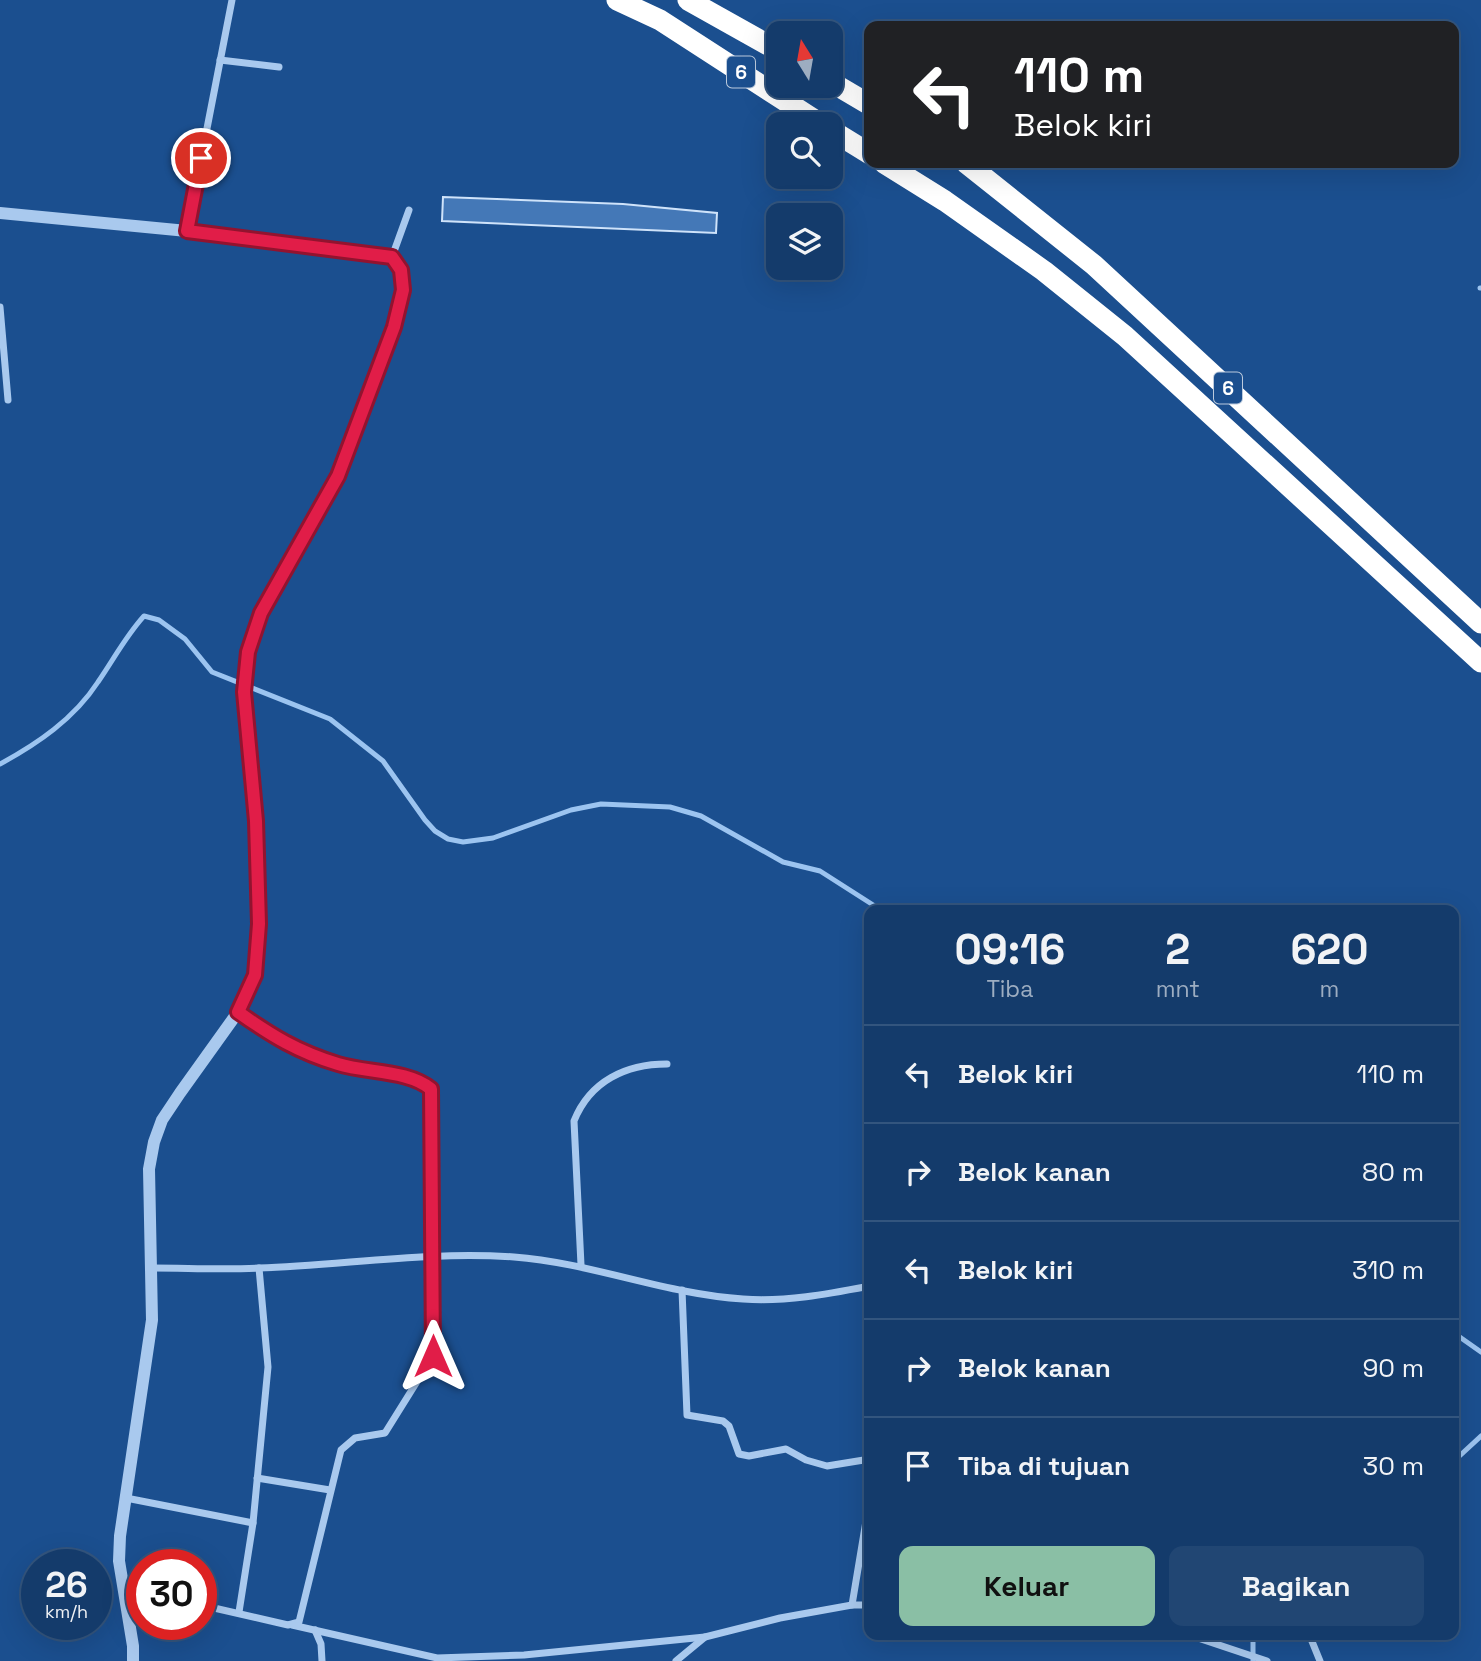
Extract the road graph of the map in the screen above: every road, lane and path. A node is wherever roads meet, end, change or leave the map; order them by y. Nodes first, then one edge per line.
1 (232, 0) edge
2 (617, 0) edge
3 (688, 0) edge
4 (766, 44) edge
5 (220, 60) junction
6 (279, 67) dead end
7 (844, 90) edge
8 (864, 101) edge
9 (802, 112) edge
10 (843, 137) edge
11 (864, 150) edge
12 (892, 168) edge
13 (972, 168) edge
14 (409, 210) dead end
15 (0, 215) edge
16 (187, 231) junction
17 (392, 257) junction
18 (0, 307) edge
19 (8, 400) dead end
20 (1481, 623) edge
21 (1481, 662) edge
22 (238, 1012) junction
23 (667, 1064) dead end
24 (432, 1254) junction
25 (581, 1265) junction
26 (153, 1268) junction
27 (259, 1268) junction
28 (864, 1287) edge
29 (682, 1290) junction
30 (864, 1460) edge
31 (257, 1478) junction
32 (330, 1490) junction
33 (126, 1499) junction
34 (253, 1523) junction
35 (864, 1533) edge
36 (124, 1601) joint
37 (852, 1605) junction
38 (864, 1605) edge
39 (217, 1608) edge
40 (239, 1612) junction
41 (291, 1625) junction
42 (315, 1630) junction
43 (705, 1637) junction
44 (1204, 1640) edge
45 (1311, 1640) edge
46 (133, 1661) edge
47 (321, 1661) edge
48 (676, 1661) edge
49 (1267, 1661) edge
50 (1320, 1661) edge

1 - 5 street
2 - 9 highway, 6
3 - 4 highway, 6
5 - 6 street
5 - 16 street
7 - 8 highway
10 - 11 highway
12 - 21 highway, 6
13 - 20 highway, 6
14 - 17 street
15 - 16 street
16 - 17 street
17 - 22 street
18 - 19 street
22 - 24 street
22 - 26 street
23 - 25 street
24 - 25 street
24 - 27 street
24 - 32 street
25 - 29 street
26 - 27 street
26 - 33 street
27 - 31 street
28 - 29 street
29 - 30 street
31 - 32 street
31 - 34 street
32 - 41 street
33 - 34 street
33 - 36 street
34 - 40 street
35 - 37 street
36 - 46 street
37 - 38 street
37 - 43 street
39 - 40 street
40 - 41 street
41 - 42 street
42 - 43 street
42 - 47 street
43 - 48 street
44 - 49 street
45 - 50 street

